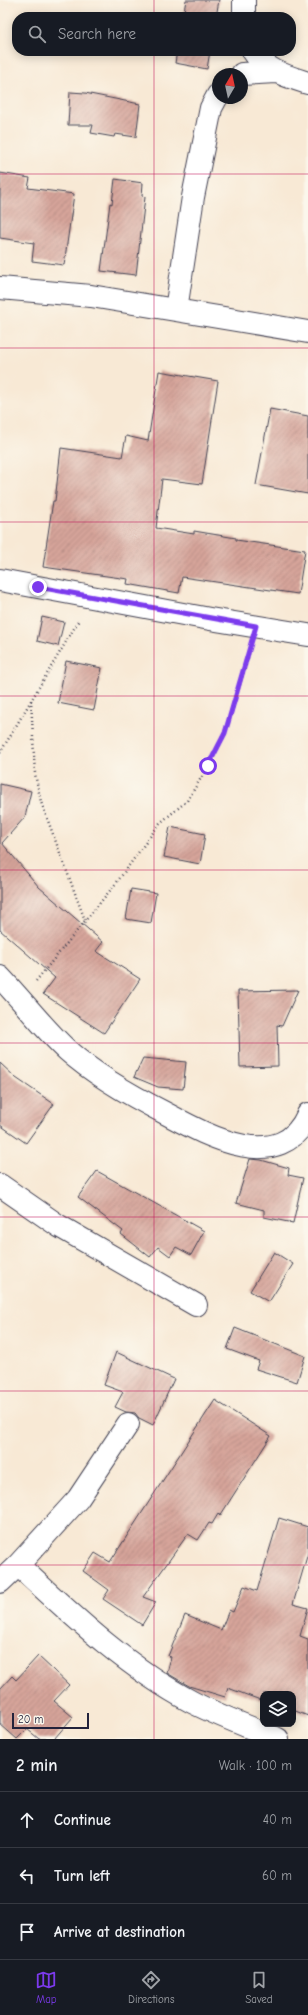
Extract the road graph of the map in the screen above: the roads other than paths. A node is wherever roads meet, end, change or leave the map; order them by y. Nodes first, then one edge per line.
1 (244, 0) edge
2 (244, 12) edge
3 (257, 56) edge
4 (276, 72) junction
5 (248, 74) edge
6 (308, 83) edge
7 (213, 104) edge
8 (0, 288) edge
9 (176, 310) junction
10 (308, 332) edge
11 (0, 580) edge
12 (308, 635) edge
13 (0, 977) edge
14 (308, 1114) edge
15 (0, 1185) edge
16 (196, 1305) dead end
17 (128, 1424) dead end
18 (18, 1565) junction
19 (0, 1582) edge
20 (278, 1739) edge

1 - 2 street
3 - 4 street
4 - 5 street
4 - 6 street
7 - 9 street
8 - 9 street
9 - 10 street
11 - 12 street
13 - 14 street
15 - 16 street
17 - 18 street
18 - 19 street
18 - 20 street

